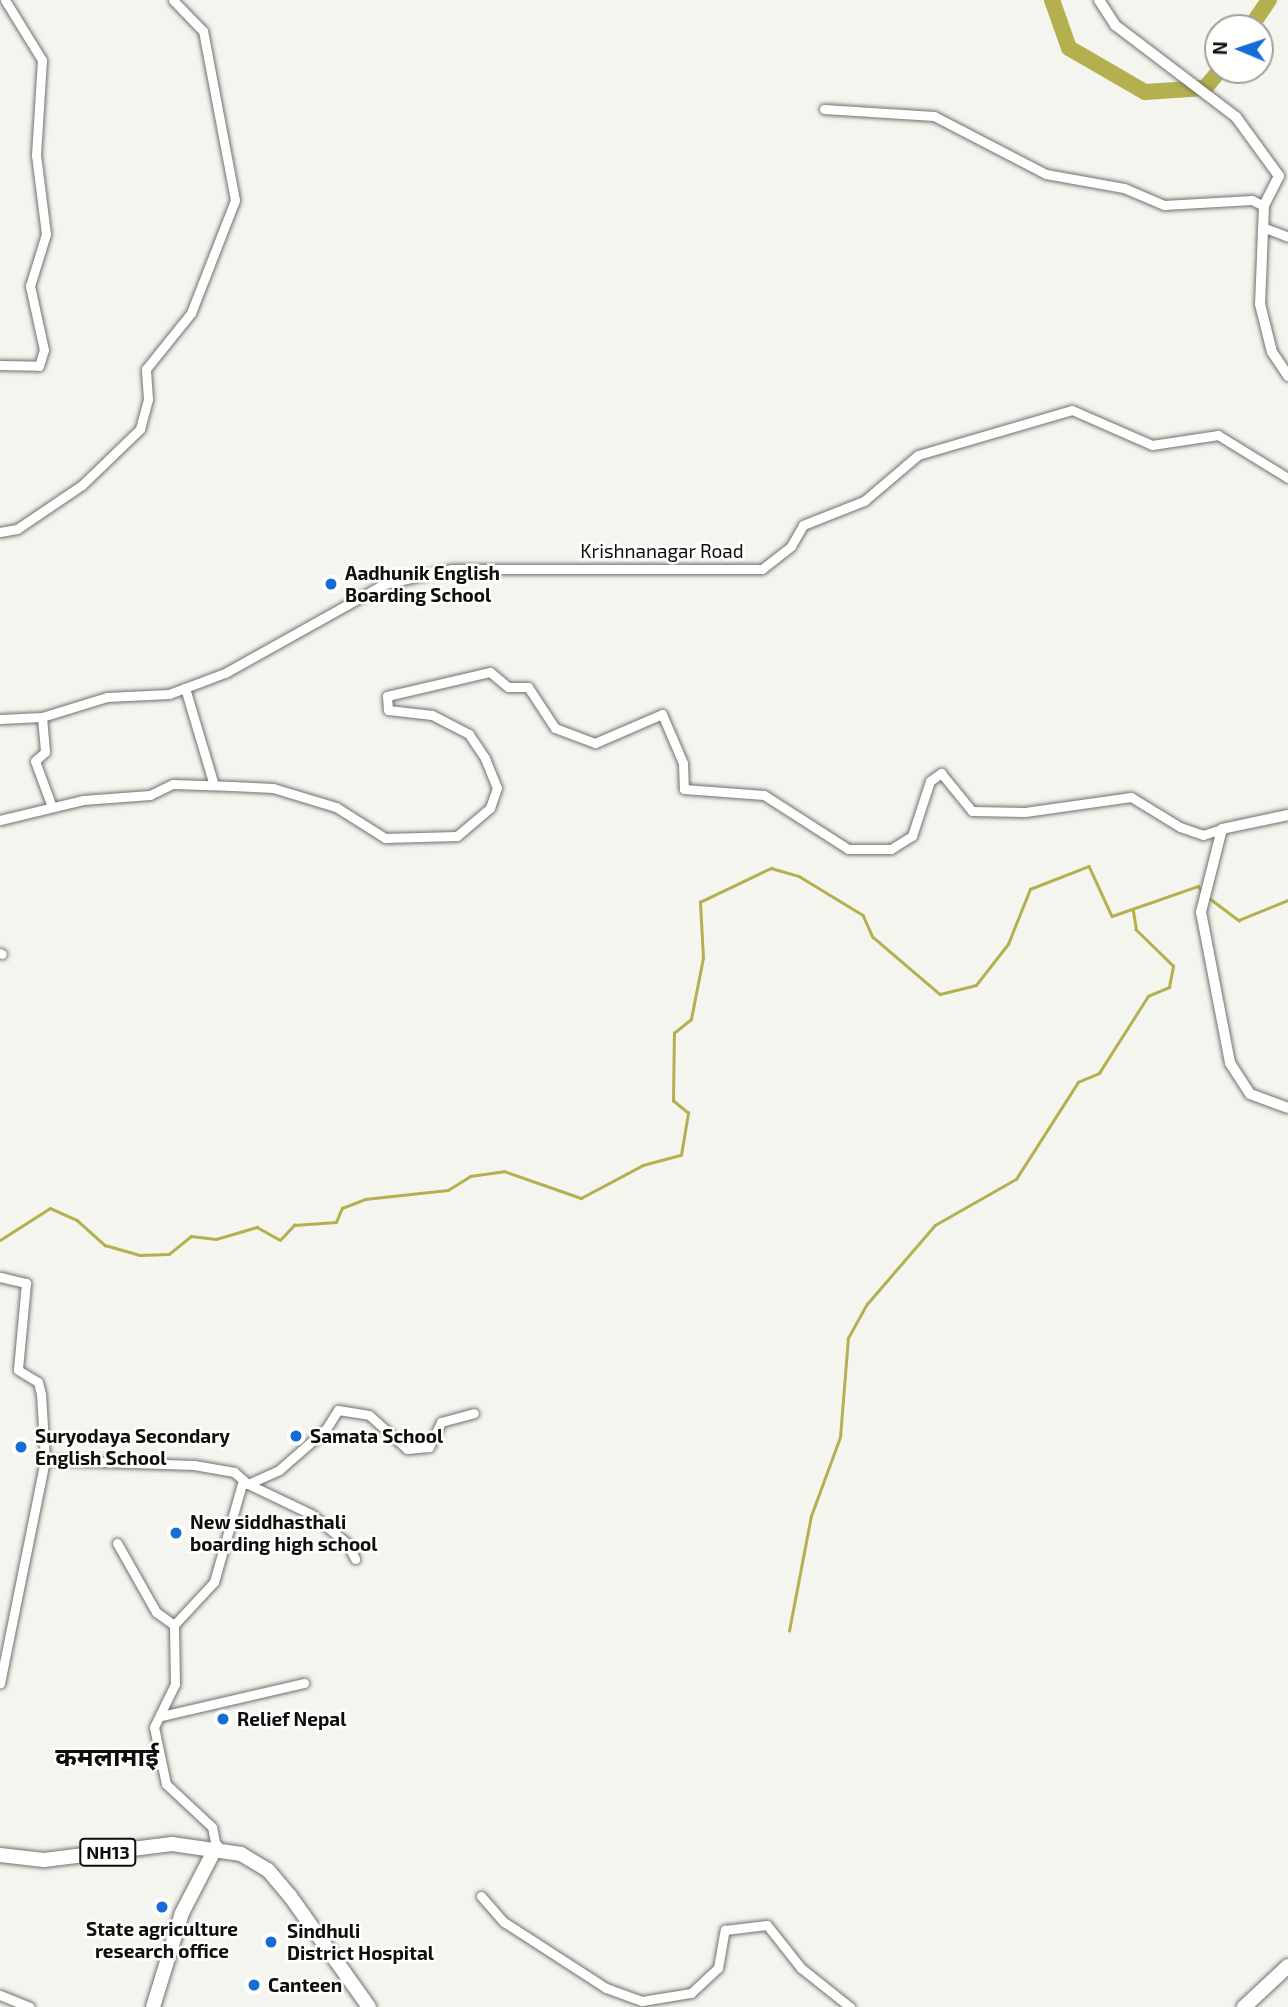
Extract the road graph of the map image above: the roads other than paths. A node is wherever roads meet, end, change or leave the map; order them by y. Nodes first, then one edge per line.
1 (5, 0) edge
2 (173, 0) edge
3 (1098, 0) edge
4 (824, 109) dead end
5 (1264, 206) junction
6 (1265, 228) junction
7 (1288, 237) edge
8 (0, 365) edge
9 (1288, 376) edge
10 (1288, 478) edge
11 (0, 532) edge
12 (185, 688) junction
13 (42, 717) junction
14 (0, 719) edge
15 (214, 785) junction
16 (52, 807) junction
17 (1288, 815) edge
18 (0, 820) edge
19 (1222, 829) junction
20 (1288, 1108) edge
21 (0, 1277) edge
22 (474, 1413) dead end
23 (45, 1460) junction
24 (246, 1482) junction
25 (117, 1543) dead end
26 (355, 1559) dead end
27 (174, 1625) junction
28 (304, 1683) dead end
29 (0, 1684) edge
30 (161, 1716) junction
31 (216, 1847) junction
32 (0, 1855) edge
33 (481, 1896) dead end
34 (1288, 1966) edge
35 (0, 1995) edge
36 (30, 2007) edge
37 (153, 2007) edge
38 (369, 2007) edge
39 (850, 2007) edge
40 (1244, 2007) edge

1 - 8 street
2 - 11 street
3 - 5 street
4 - 5 street
5 - 6 street
6 - 7 street
6 - 9 street
10 - 12 street, Krishnanagar Road
12 - 13 street, Krishnanagar Road
12 - 15 street
13 - 14 street, Krishnanagar Road
13 - 16 street
15 - 16 street
15 - 19 street
16 - 18 street
17 - 19 street
19 - 20 street
21 - 23 street
22 - 24 street
23 - 24 street
23 - 29 street
24 - 26 street
24 - 27 street
25 - 27 street
27 - 30 street
28 - 30 street
30 - 31 street
31 - 32 main road, NH13
31 - 37 main road
31 - 38 main road, NH13
33 - 39 street
34 - 40 main road
35 - 36 street

